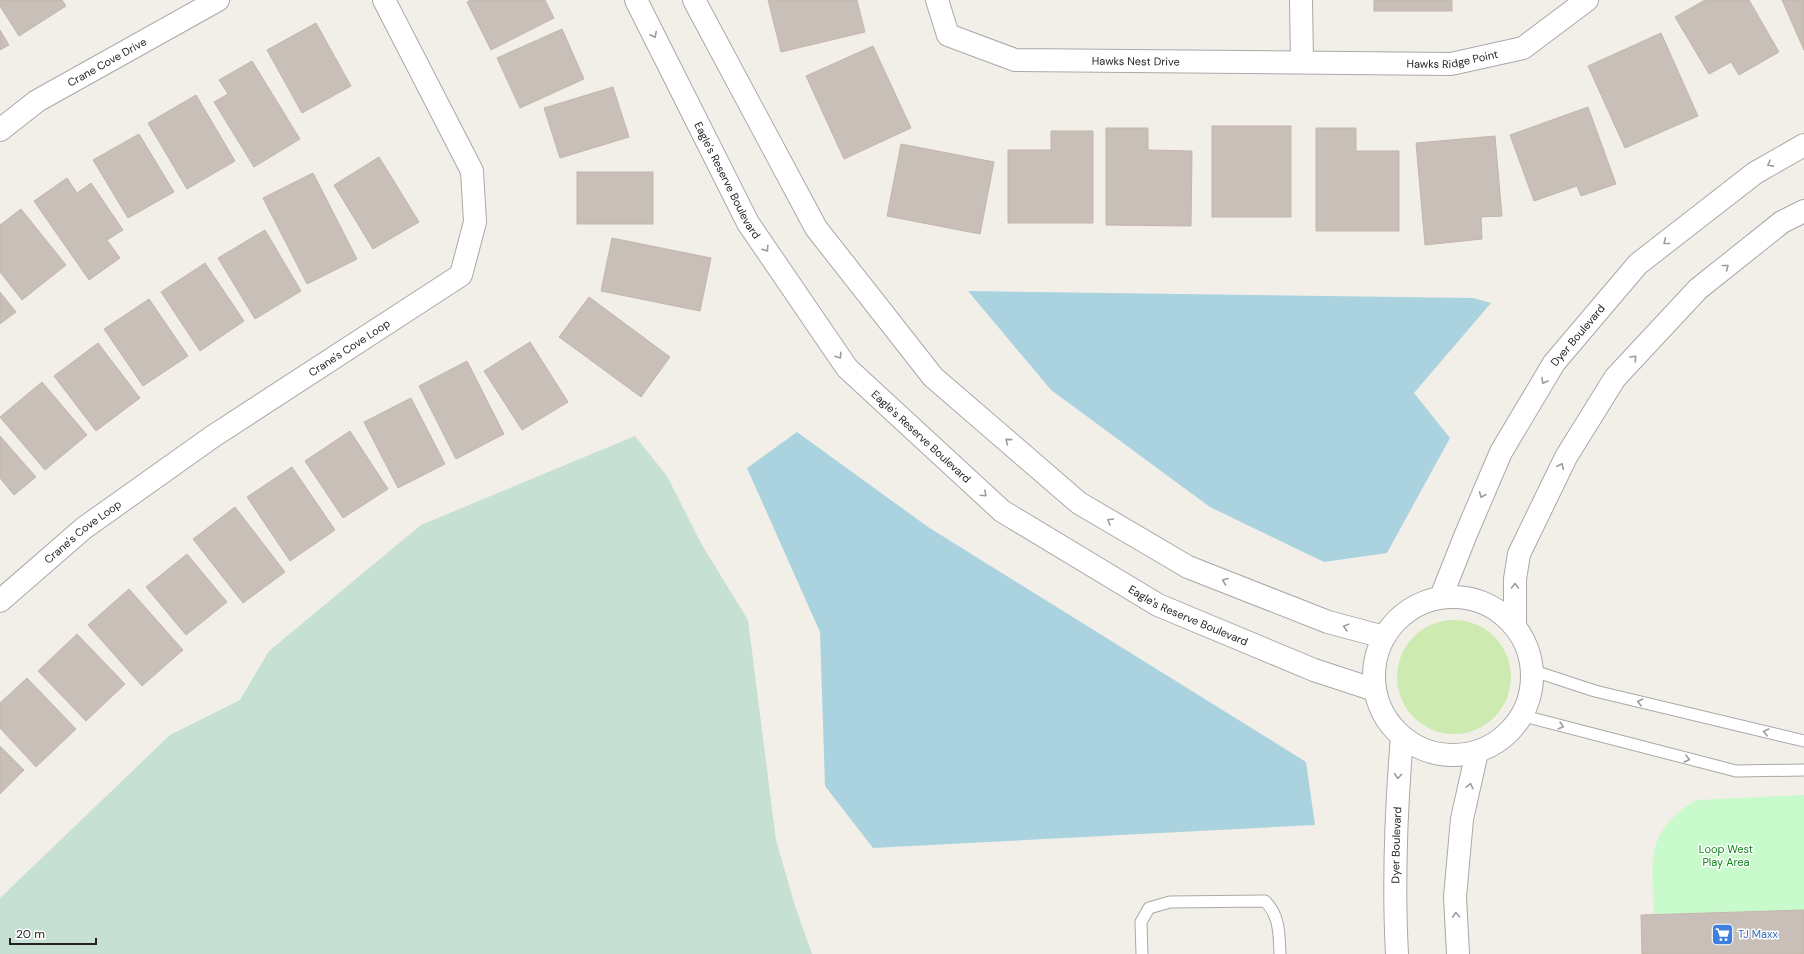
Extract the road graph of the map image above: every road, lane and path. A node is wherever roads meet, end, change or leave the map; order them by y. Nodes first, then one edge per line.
1 (218, 0) edge
2 (384, 0) edge
3 (636, 0) edge
4 (694, 0) edge
5 (937, 0) edge
6 (1302, 0) edge
7 (1587, 0) edge
8 (1302, 62) junction
9 (0, 130) edge
10 (1804, 146) edge
11 (1804, 211) edge
12 (1441, 597) junction
13 (0, 601) edge
14 (1515, 625) junction
15 (1384, 637) junction
16 (1534, 672) junction
17 (1375, 690) junction
18 (1524, 716) junction
19 (1402, 737) junction
20 (1804, 741) edge
21 (1477, 752) junction
22 (1804, 770) edge
23 (1142, 954) edge
24 (1280, 954) edge
25 (1397, 954) edge
26 (1458, 954) edge

1 - 9 street, Crane Cove Drive
2 - 13 street, Crane's Cove Loop
3 -> 17 street, Eagle's Reserve Boulevard
15 -> 4 street
5 - 8 street, Hawks Nest Drive
6 - 8 street
7 - 8 street, Hawks Ridge Point
10 -> 12 street, Dyer Boulevard
14 -> 11 street
12 - 14 street
12 - 15 street
14 - 16 street
15 - 17 street
16 - 18 street
20 -> 16 lane
17 - 19 street
18 - 21 street
18 -> 22 lane
19 - 21 street
19 -> 25 street, Dyer Boulevard
26 -> 21 street
23 - 24 lane

